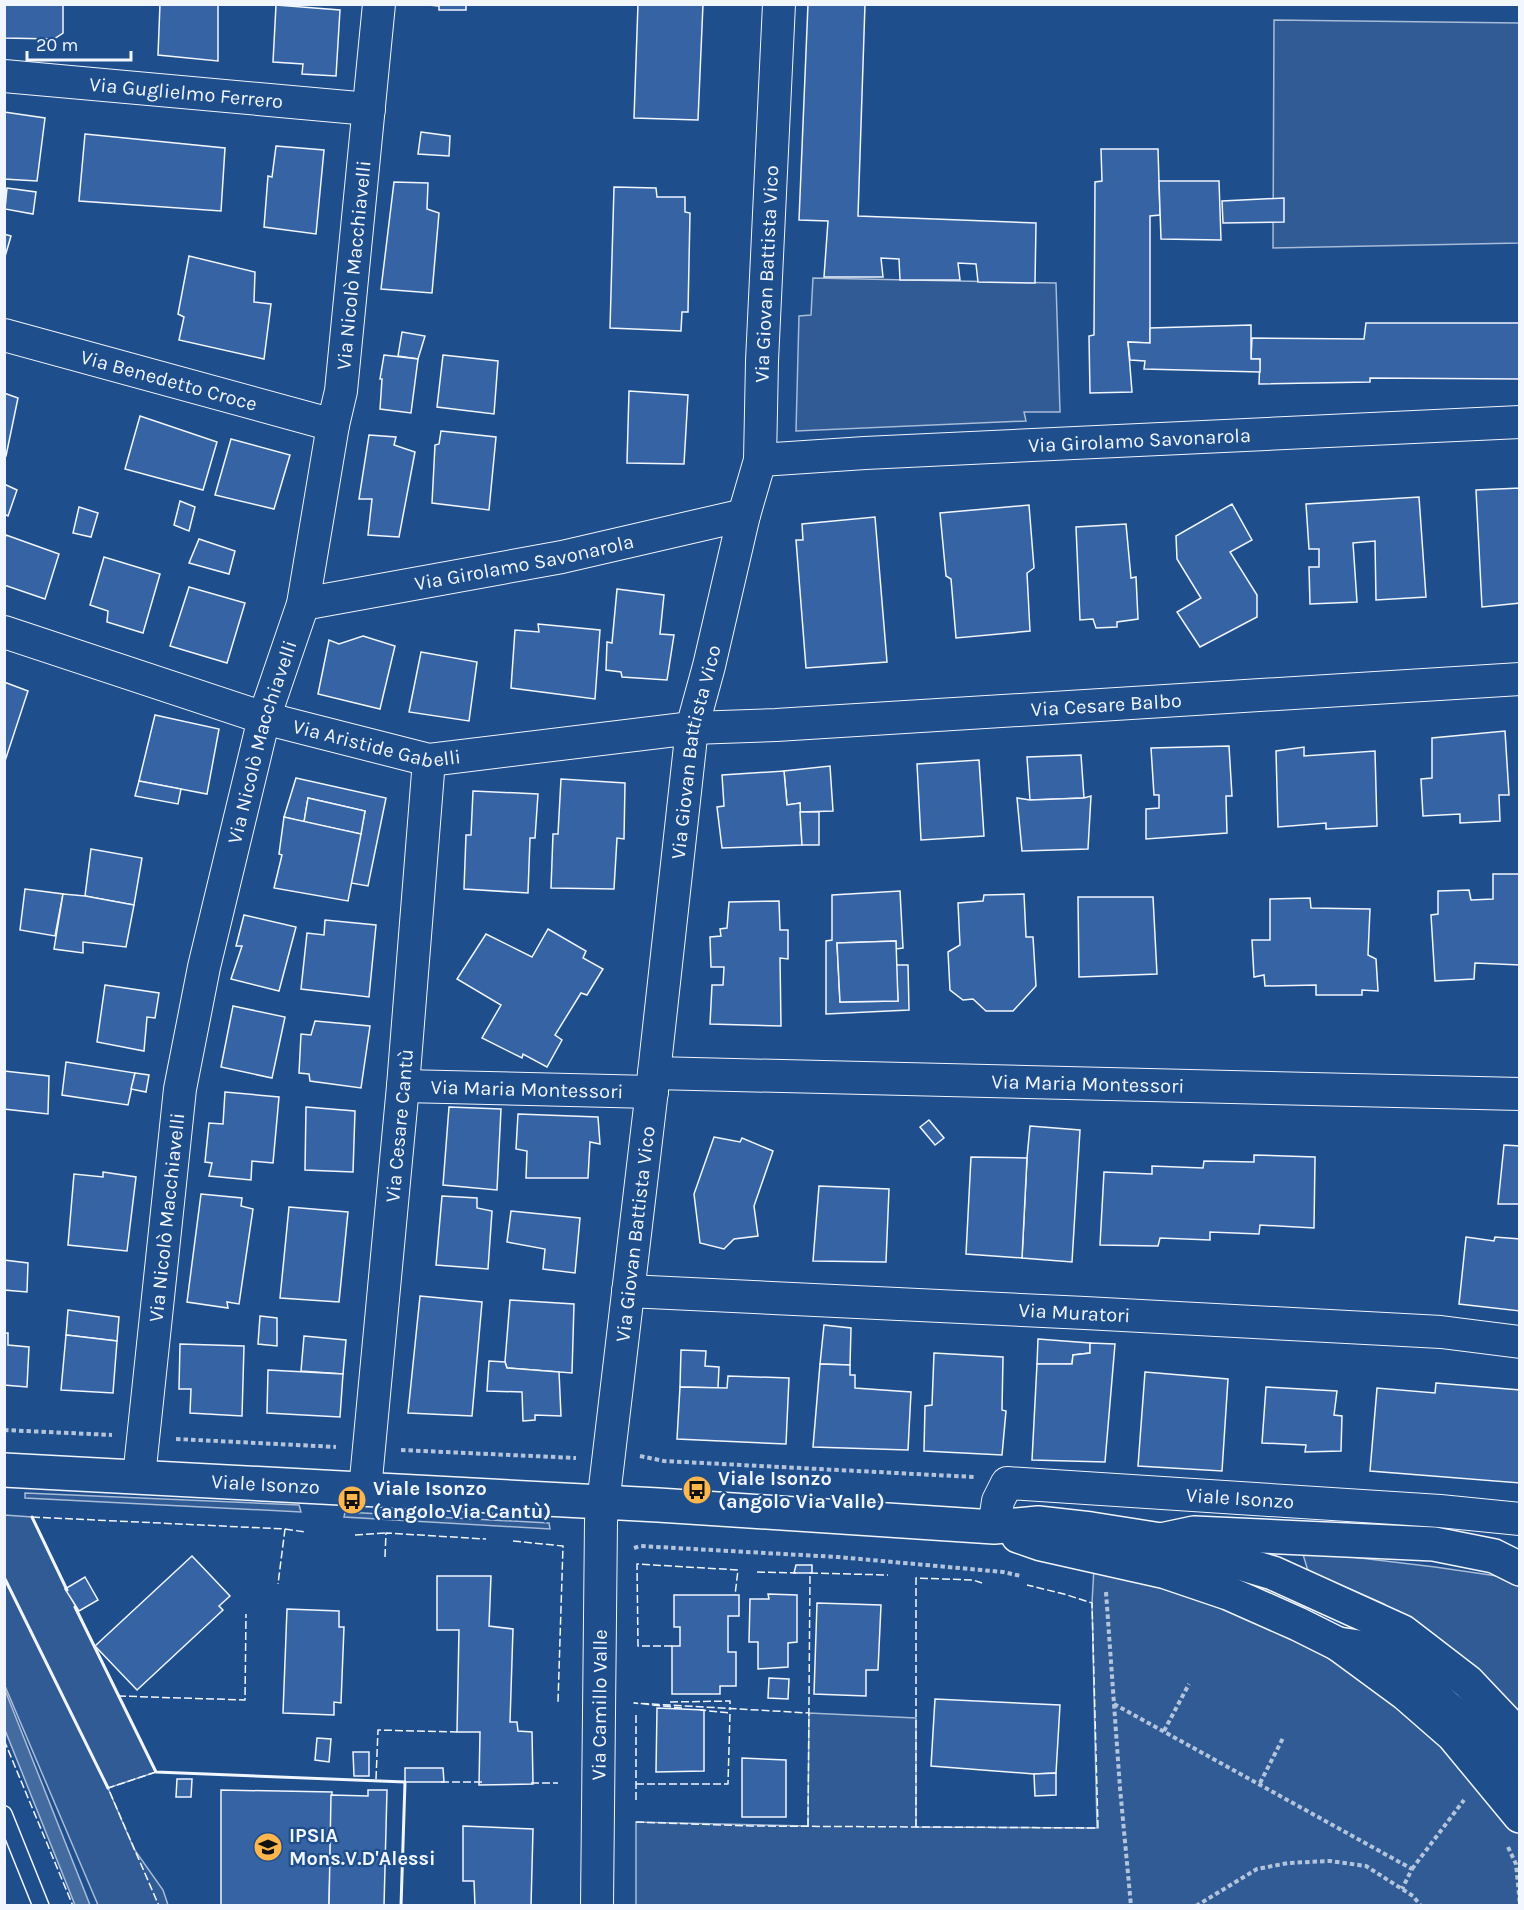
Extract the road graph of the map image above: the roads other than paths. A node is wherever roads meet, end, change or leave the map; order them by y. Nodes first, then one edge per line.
1 (379, 4) edge
2 (779, 4) edge
3 (4, 76) edge
4 (369, 109) junction
5 (4, 335) edge
6 (1520, 422) edge
7 (333, 425) junction
8 (759, 460) junction
9 (744, 515) junction
10 (303, 604) junction
11 (4, 632) edge
12 (1520, 680) edge
13 (264, 718) junction
14 (692, 728) junction
15 (429, 760) junction
16 (653, 1082) junction
17 (403, 1086) junction
18 (1520, 1094) edge
19 (628, 1291) junction
20 (1520, 1342) edge
21 (4, 1470) edge
22 (139, 1478) junction
23 (365, 1490) junction
24 (603, 1503) junction
25 (1520, 1519) edge
26 (994, 1527) junction
27 (1161, 1540) junction
28 (1520, 1569) edge
29 (1338, 1644) junction
30 (1520, 1737) edge
31 (1520, 1773) edge
32 (4, 1814) edge
33 (1513, 1830) edge
34 (42, 1905) edge
35 (597, 1905) edge

1 - 4 street, Via Nicolò Macchiavelli
2 - 8 street, Via Giovan Battista Vico
3 - 4 street, Via Guglielmo Ferrero
4 - 7 street, Via Nicolò Macchiavelli
5 - 7 street, Via Benedetto Croce
6 - 8 street, Via Girolamo Savonarola
7 - 10 street, Via Nicolò Macchiavelli
8 - 9 street, Via Giovan Battista Vico
9 - 10 street, Via Girolamo Savonarola
9 - 14 street, Via Giovan Battista Vico
10 - 13 street, Via Nicolò Macchiavelli
11 - 13 street, Via Aristide Gabelli
12 - 14 street, Via Cesare Balbo
13 - 15 street, Via Aristide Gabelli
13 - 22 street, Via Nicolò Macchiavelli
14 - 15 street, Via Aristide Gabelli
14 - 16 street, Via Giovan Battista Vico
15 - 17 street, Via Cesare Cantù
16 - 17 street, Via Maria Montessori
16 - 18 street, Via Maria Montessori
16 - 19 street, Via Giovan Battista Vico
17 - 23 street, Via Cesare Cantù
19 - 20 street, Via Muratori
19 - 24 street, Via Giovan Battista Vico
21 - 22 main road, Viale Isonzo
22 - 23 main road, Viale Isonzo
23 - 24 main road, Viale Isonzo
24 - 26 main road, Viale Isonzo
24 - 35 street, Via Camillo Valle
25 - 26 street, Viale Isonzo
26 - 27 main road, Viale Isonzo
26 - 29 main road, Viale Isonzo
27 - 28 main road, Viale Isonzo
27 - 30 main road, Viale Isonzo
29 - 31 main road, Viale Isonzo
29 - 33 main road, Viale Isonzo
32 - 34 lane

